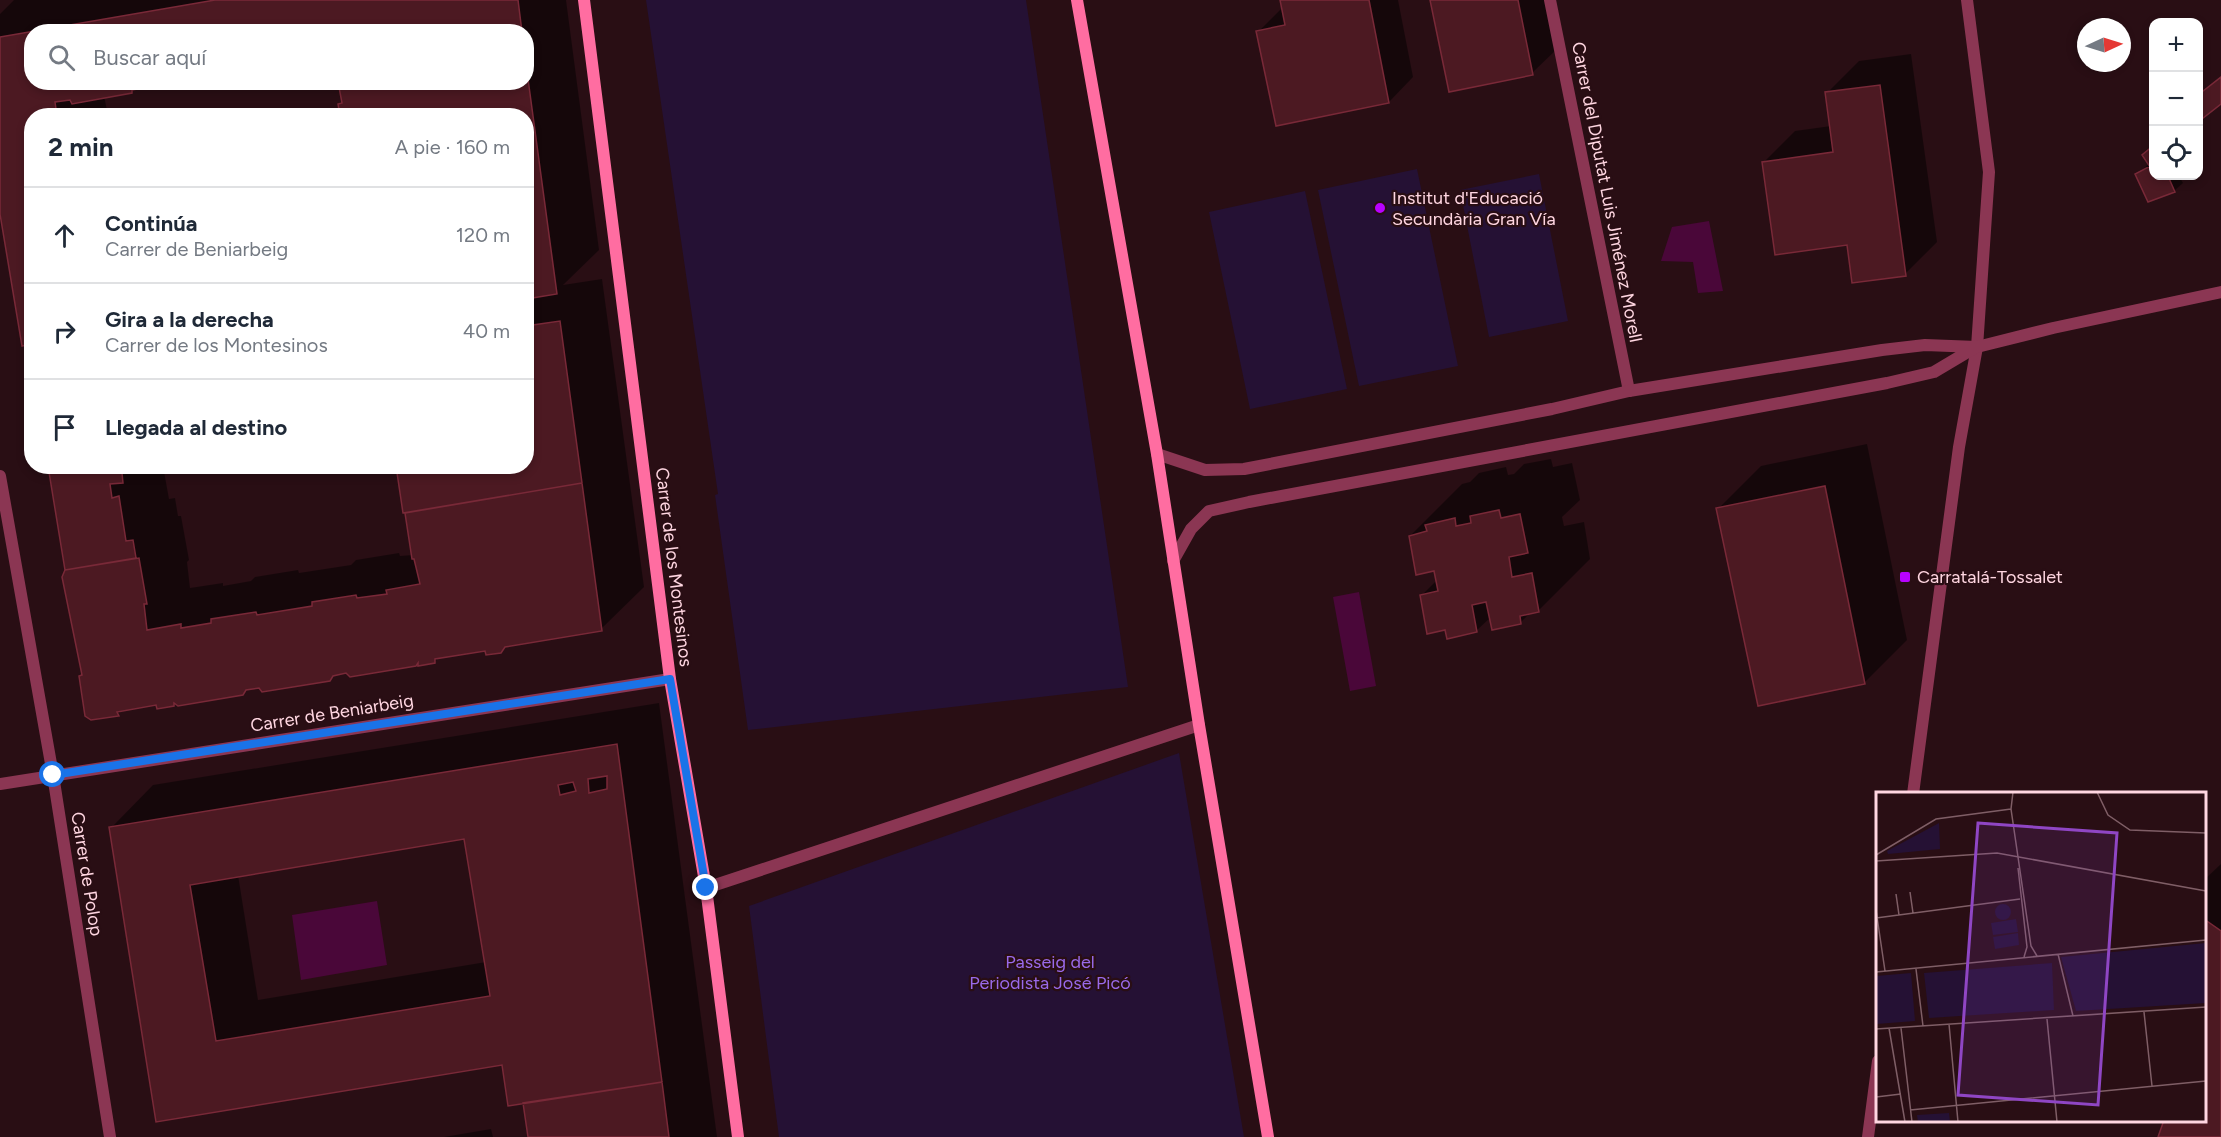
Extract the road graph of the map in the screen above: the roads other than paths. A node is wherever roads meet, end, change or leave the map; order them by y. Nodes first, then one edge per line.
1 (584, 0) edge
2 (1077, 0) edge
3 (1550, 0) edge
4 (1967, 0) edge
5 (2221, 292) edge
6 (1977, 347) junction
7 (1629, 391) junction
8 (1157, 454) junction
9 (0, 476) edge
10 (1173, 561) junction
11 (670, 679) junction
12 (1199, 725) junction
13 (53, 775) junction
14 (0, 784) edge
15 (1913, 792) edge
16 (706, 888) junction
17 (1876, 1076) edge
18 (110, 1137) edge
19 (738, 1137) edge
20 (1268, 1137) edge
21 (1868, 1137) edge

1 - 11 main road, Carrer de los Montesinos
2 - 8 main road
3 - 7 street, Carrer del Diputat Luis Jiménez Morell
4 - 6 street
5 - 6 street
6 - 7 street
6 - 10 street
6 - 15 street
7 - 8 street
8 - 10 main road
9 - 13 street, Carrer de Polop
10 - 12 main road
11 - 13 street, Carrer de Beniarbeig
11 - 16 main road, Carrer de los Montesinos
12 - 16 street
12 - 20 main road
13 - 14 street, Carrer de Beniarbeig
13 - 18 street, Carrer de Polop
16 - 19 main road, Carrer de los Montesinos
17 - 21 street

